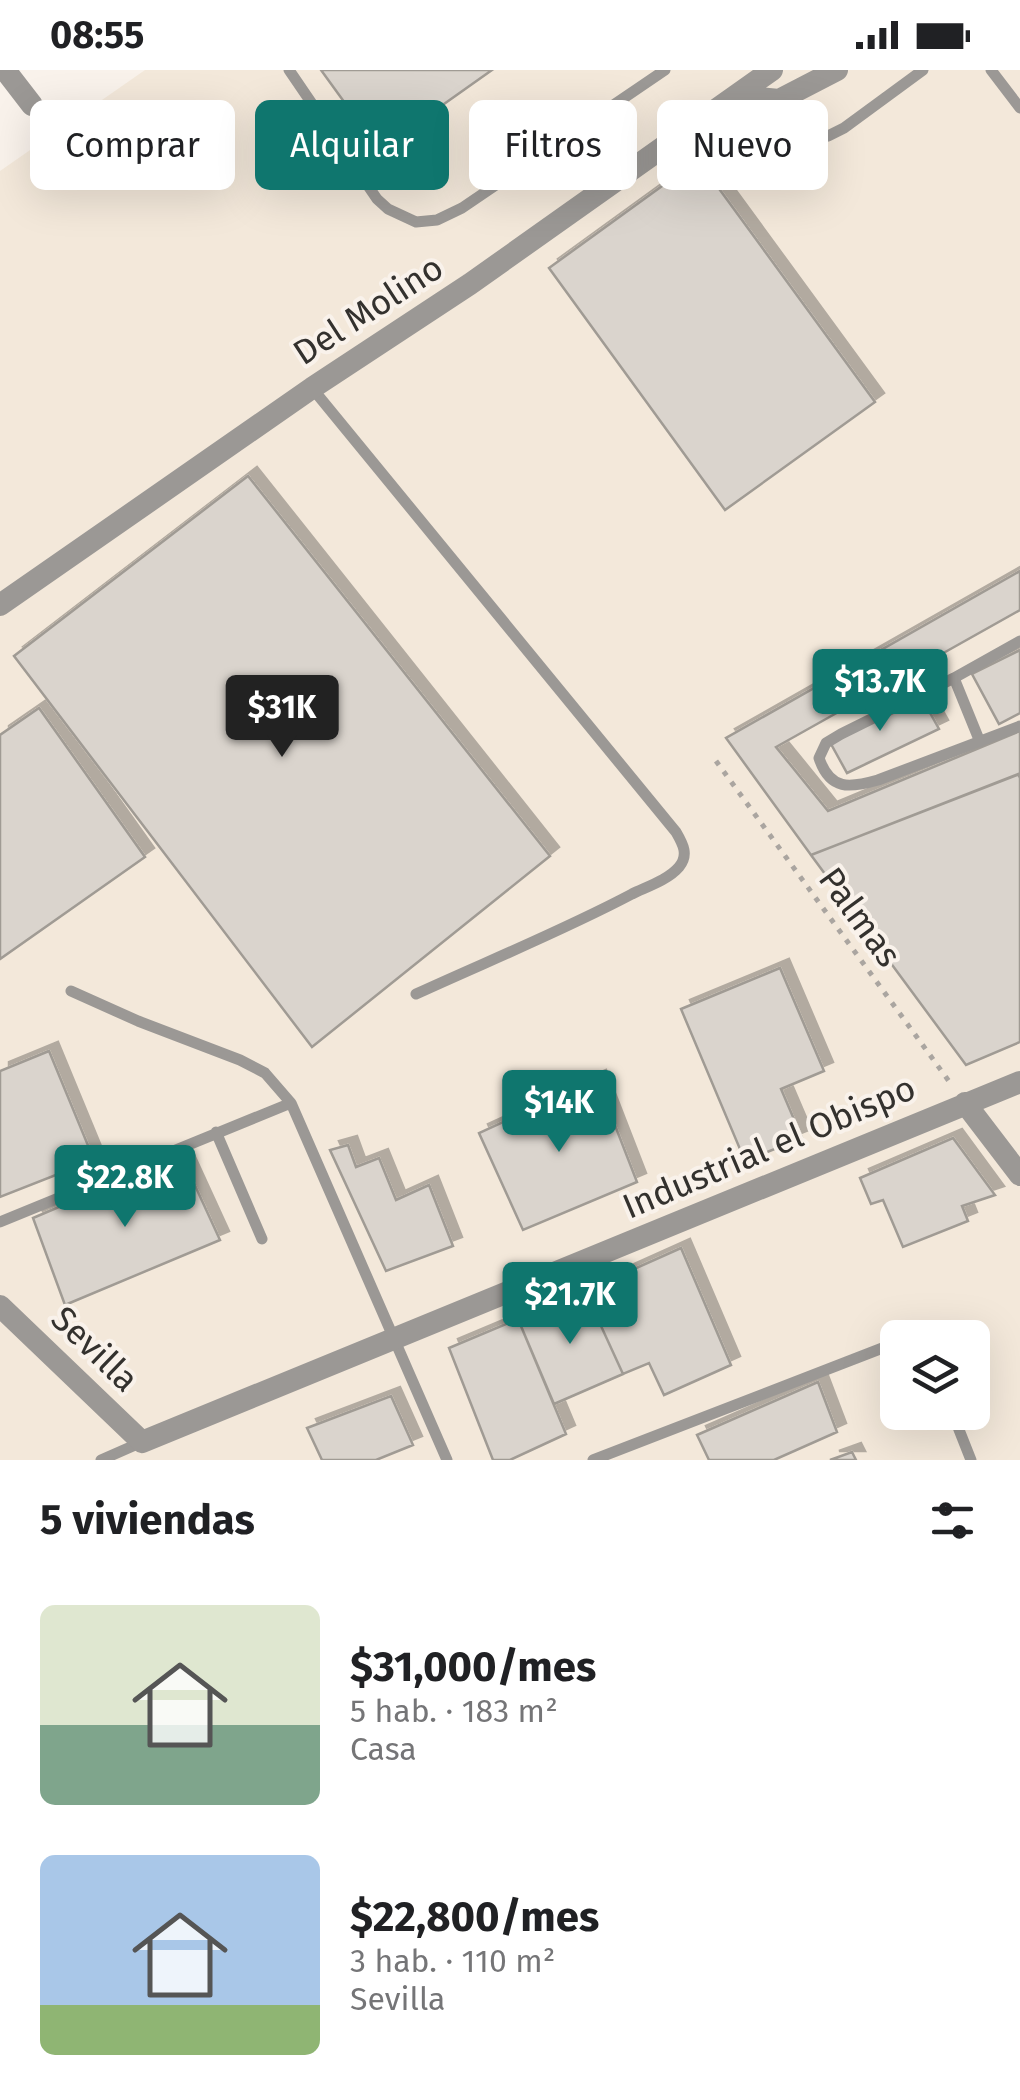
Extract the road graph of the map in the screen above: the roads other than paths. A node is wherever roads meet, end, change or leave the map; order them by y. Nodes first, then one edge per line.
1 (5, 70) edge
2 (289, 70) edge
3 (665, 70) edge
4 (837, 70) edge
5 (924, 70) edge
6 (992, 70) edge
7 (768, 73) edge
8 (736, 96) junction
9 (779, 100) junction
10 (30, 102) edge
11 (1020, 108) edge
12 (828, 136) edge
13 (312, 388) junction
14 (0, 605) edge
15 (1020, 641) edge
16 (954, 678) junction
17 (1020, 726) edge
18 (980, 742) junction
19 (71, 990) dead end
20 (416, 994) dead end
21 (1020, 1082) edge
22 (290, 1103) junction
23 (965, 1103) junction
24 (216, 1132) junction
25 (1020, 1175) edge
26 (0, 1222) edge
27 (262, 1239) dead end
28 (0, 1306) edge
29 (395, 1340) junction
30 (880, 1349) edge
31 (959, 1430) edge
32 (142, 1442) junction
33 (101, 1460) edge
34 (446, 1460) edge
35 (593, 1460) edge
36 (971, 1460) edge

1 - 10 street
2 - 3 lane
4 - 9 street
5 - 12 lane
6 - 11 lane
7 - 8 street, Del Molino
7 - 9 lane
8 - 9 street
8 - 13 street, Del Molino
13 - 14 street, Del Molino
13 - 20 lane
15 - 16 lane
16 - 18 lane
16 - 18 lane
17 - 18 lane
19 - 22 lane
21 - 23 street, Industrial el Obispo
22 - 24 lane
22 - 29 lane
23 - 25 street
23 - 29 street, Industrial el Obispo
24 - 26 lane
24 - 27 lane
28 - 32 street, Sevilla
29 - 32 street, Industrial el Obispo
29 - 34 lane
30 - 35 lane
31 - 36 lane
32 - 33 lane, Industrial el Obispo

